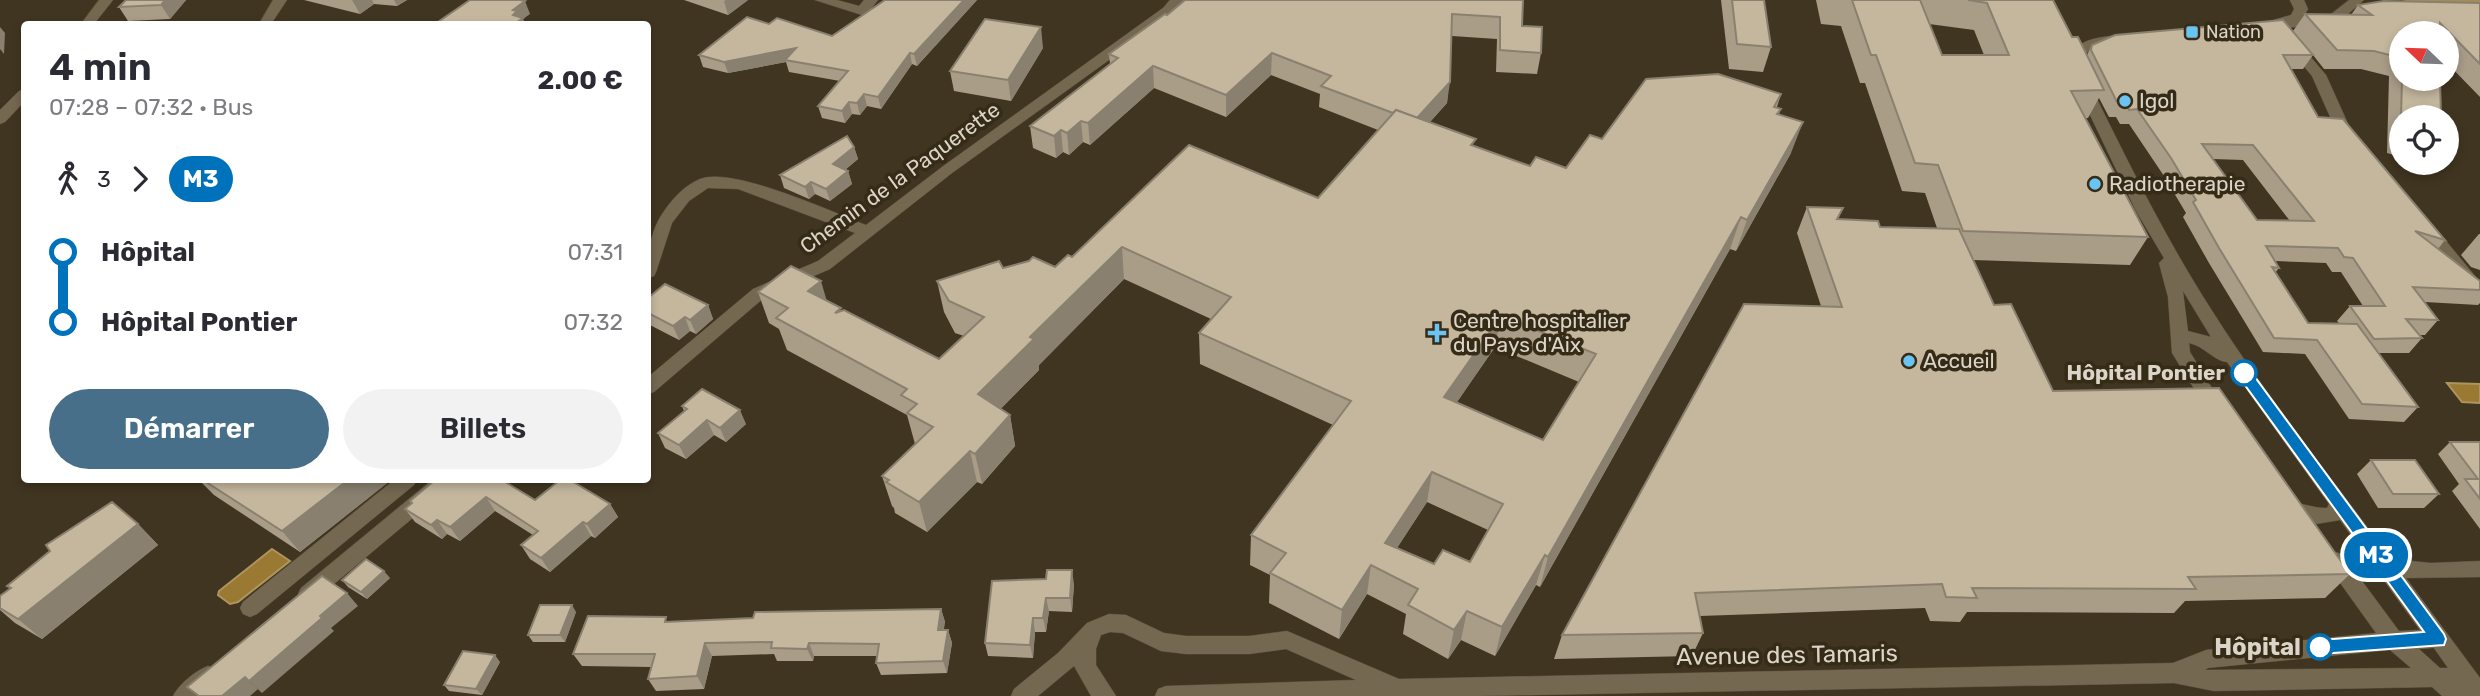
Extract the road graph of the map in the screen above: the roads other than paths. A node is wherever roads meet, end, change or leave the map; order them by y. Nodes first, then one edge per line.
1 (106, 0) edge
2 (280, 0) edge
3 (822, 0) edge
4 (871, 0) edge
5 (1177, 0) edge
6 (2297, 0) edge
7 (2410, 0) edge
8 (2478, 0) edge
9 (2428, 4) junction
10 (2358, 7) edge
11 (2398, 9) edge
12 (89, 21) edge
13 (267, 21) edge
14 (2278, 26) junction
15 (2247, 28) edge
16 (2142, 37) edge
17 (21, 97) edge
18 (0, 119) edge
19 (2359, 148) edge
20 (2419, 220) edge
21 (867, 230) junction
22 (2162, 242) junction
23 (651, 263) edge
24 (2480, 293) edge
25 (2180, 336) junction
26 (651, 384) edge
27 (2272, 410) junction
28 (2224, 419) edge
29 (403, 483) edge
30 (441, 483) edge
31 (2340, 504) junction
32 (2383, 565) junction
33 (2480, 569) edge
34 (250, 608) dead end
35 (289, 609) edge
36 (1094, 629) junction
37 (2438, 639) junction
38 (2394, 640) junction
39 (226, 661) edge
40 (2174, 673) junction
41 (2438, 677) junction
42 (2462, 686) edge
43 (1401, 690) junction
44 (1520, 691) edge
45 (2480, 695) edge
46 (184, 696) edge
47 (1022, 696) edge
48 (1105, 696) edge
49 (1166, 696) edge

1 - 12 street
2 - 13 street
3 - 4 street
5 - 21 street, Chemin de la Paquerette
6 - 14 street
7 - 9 main road
8 - 9 main road
9 - 11 street
10 - 14 street
14 - 15 street
14 - 19 street
16 - 22 street
17 - 18 street
20 - 24 street
21 - 23 street
21 - 26 street, Chemin de la Paquerette
22 - 25 street
22 - 27 street
25 - 27 street
25 - 28 street
27 - 31 street
29 - 34 street
30 - 35 street
31 - 32 street
31 - 38 street
32 - 33 street
32 - 37 street
36 - 43 street, Avenue des Tamaris
36 - 47 street
36 - 48 street
37 - 38 street, Avenue des Tamaris
37 - 42 street
38 - 40 street, Avenue des Tamaris
38 - 41 street
39 - 46 street
40 - 41 street, Avenue des Tamaris
40 - 44 street, Avenue des Tamaris
41 - 42 street
42 - 45 street
43 - 44 street, Avenue des Tamaris
43 - 49 street, Avenue des Tamaris

